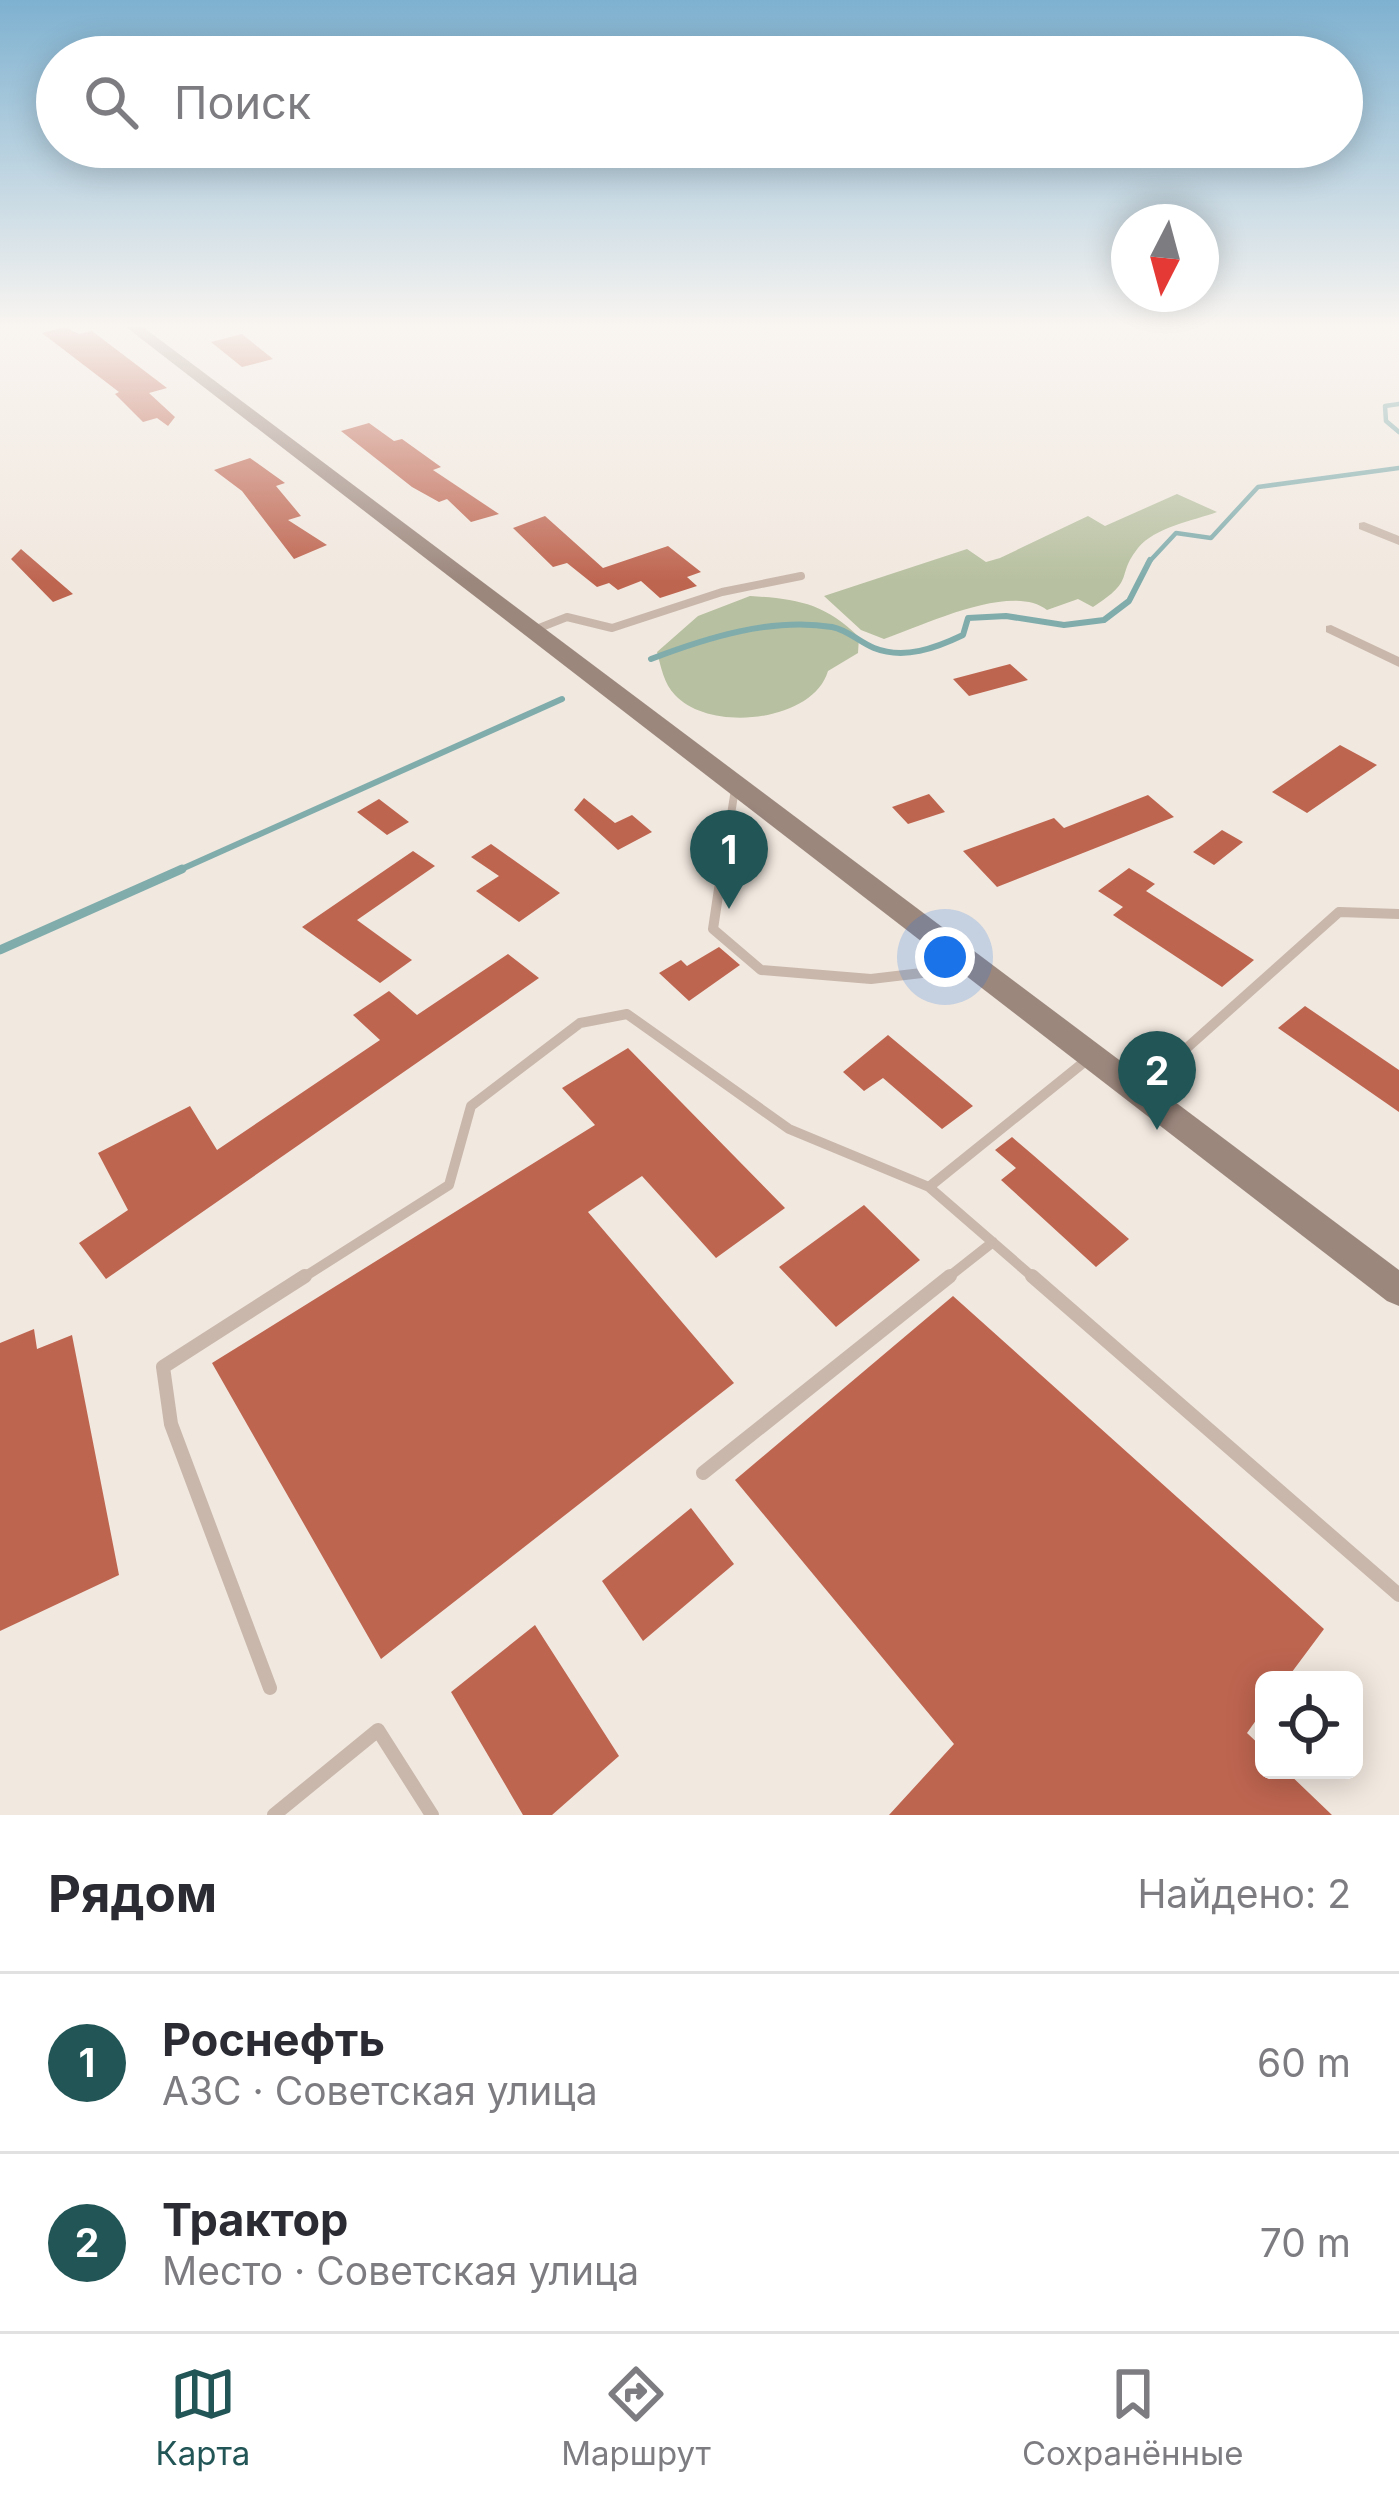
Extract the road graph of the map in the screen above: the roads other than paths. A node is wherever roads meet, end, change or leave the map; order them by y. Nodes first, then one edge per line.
1 (246, 412) edge
2 (1364, 526) dead end
3 (1399, 542) edge
4 (801, 576) dead end
5 (1330, 629) dead end
6 (534, 630) junction
7 (1399, 663) edge
8 (736, 784) junction
9 (1399, 914) edge
10 (976, 967) junction
11 (1092, 1055) junction
12 (1139, 1091) junction
13 (929, 1187) junction
14 (993, 1242) junction
15 (1399, 1290) edge
16 (703, 1472) dead end
17 (1399, 1595) edge
18 (270, 1688) dead end
19 (274, 1815) edge
20 (432, 1815) edge

1 - 6 main road
2 - 3 street
4 - 6 lane
5 - 7 street
6 - 8 main road
8 - 10 main road
8 - 10 lane
9 - 12 lane
10 - 11 main road
11 - 12 main road
11 - 13 lane
12 - 15 main road
13 - 14 lane
13 - 18 lane
14 - 16 lane
14 - 17 lane
19 - 20 lane

